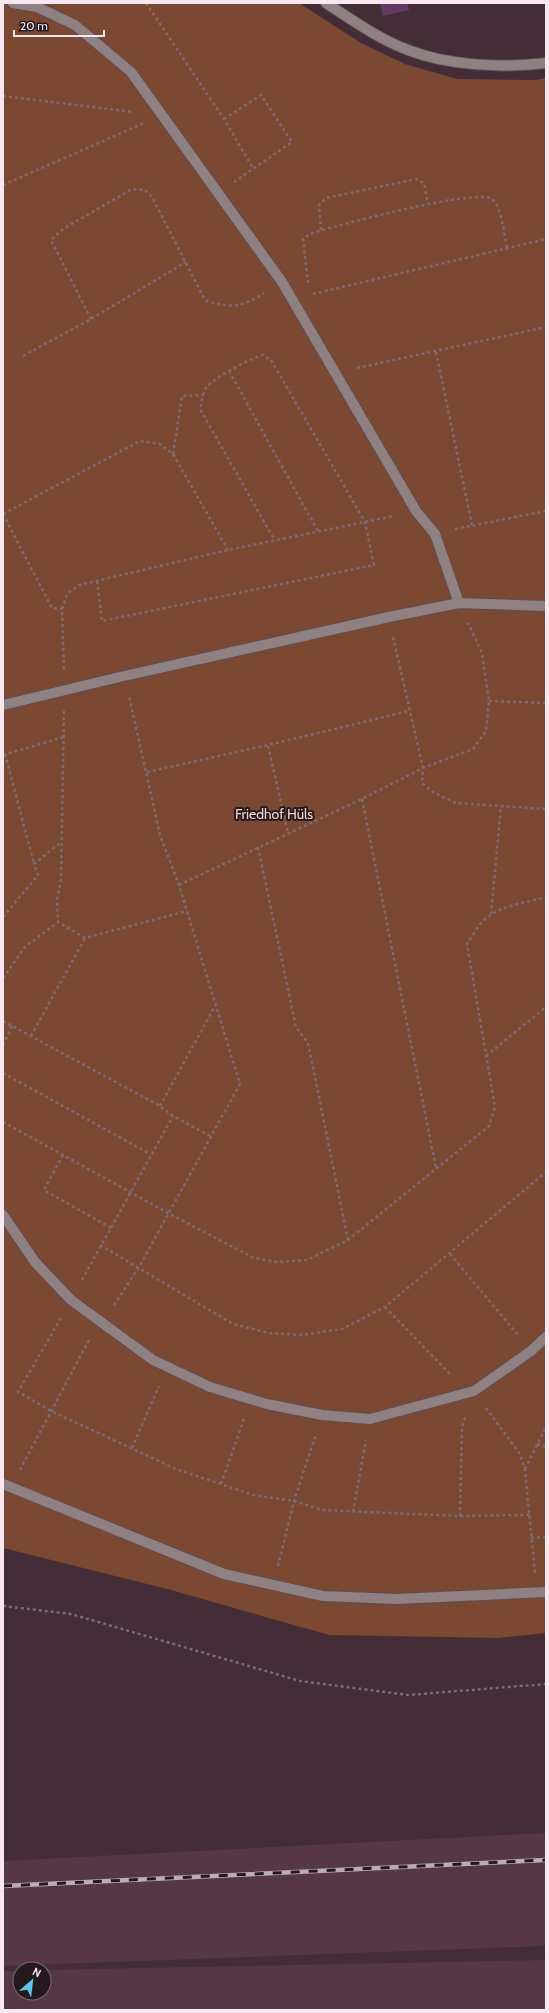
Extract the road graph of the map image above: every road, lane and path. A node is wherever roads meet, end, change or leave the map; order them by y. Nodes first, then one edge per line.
1 (13, 3) edge
2 (146, 3) edge
3 (326, 3) edge
4 (546, 63) edge
5 (3, 96) edge
6 (161, 116) junction
7 (224, 119) junction
8 (253, 168) junction
9 (3, 185) edge
10 (219, 192) junction
11 (428, 204) junction
12 (321, 230) junction
13 (546, 239) edge
14 (507, 248) junction
15 (186, 262) junction
16 (282, 282) junction
17 (310, 294) junction
18 (291, 301) junction
19 (91, 320) junction
20 (546, 327) edge
21 (436, 352) junction
22 (23, 356) dead end
23 (229, 371) junction
24 (335, 372) junction
25 (203, 395) junction
26 (173, 454) junction
27 (416, 511) junction
28 (546, 511) edge
29 (3, 514) edge
30 (365, 522) junction
31 (472, 525) junction
32 (319, 533) junction
33 (435, 534) junction
34 (275, 541) junction
35 (228, 550) junction
36 (97, 581) junction
37 (459, 603) junction
38 (546, 606) edge
39 (62, 609) junction
40 (389, 617) junction
41 (124, 676) junction
42 (65, 689) junction
43 (489, 701) junction
44 (546, 702) edge
45 (3, 705) edge
46 (409, 711) junction
47 (64, 737) junction
48 (268, 745) junction
49 (4, 755) edge
50 (423, 768) junction
51 (147, 772) junction
52 (362, 800) junction
53 (501, 806) junction
54 (546, 809) edge
55 (288, 833) junction
56 (60, 842) junction
57 (258, 848) junction
58 (34, 864) junction
59 (179, 885) junction
60 (546, 897) edge
61 (187, 910) junction
62 (491, 914) junction
63 (3, 917) edge
64 (58, 922) junction
65 (85, 938) junction
66 (3, 978) edge
67 (216, 1006) junction
68 (546, 1007) edge
69 (3, 1021) edge
70 (12, 1026) junction
71 (31, 1036) junction
72 (3, 1045) edge
73 (485, 1056) junction
74 (3, 1073) edge
75 (160, 1106) junction
76 (173, 1116) junction
77 (3, 1122) edge
78 (212, 1137) junction
79 (63, 1154) junction
80 (150, 1154) junction
81 (436, 1168) junction
82 (546, 1172) edge
83 (131, 1191) junction
84 (168, 1213) junction
85 (3, 1215) edge
86 (111, 1228) junction
87 (348, 1240) junction
88 (100, 1245) junction
89 (450, 1254) junction
90 (139, 1268) junction
91 (71, 1300) junction
92 (385, 1307) junction
93 (99, 1321) junction
94 (546, 1337) edge
95 (531, 1351) junction
96 (167, 1368) junction
97 (474, 1391) junction
98 (251, 1399) junction
99 (52, 1411) junction
100 (322, 1415) junction
101 (370, 1419) junction
102 (546, 1427) edge
103 (537, 1444) junction
104 (546, 1447) edge
105 (132, 1448) junction
106 (525, 1470) junction
107 (221, 1484) junction
108 (7, 1485) edge
109 (294, 1501) junction
110 (353, 1512) junction
111 (530, 1515) junction
112 (460, 1516) junction
113 (546, 1537) edge
114 (531, 1538) junction
115 (273, 1586) junction
116 (541, 1593) edge
117 (3, 1606) edge
118 (546, 1684) edge

1 - 6 lane
2 - 7 path
3 - 4 lane
5 - 6 path
6 - 9 path
6 - 10 lane
7 - 8 path
7 - 8 path
8 - 10 path
10 - 16 lane
11 - 12 path
11 - 12 path
11 - 14 path
12 - 17 path
13 - 14 path
14 - 17 path
15 - 16 path
15 - 19 path
15 - 19 path
16 - 18 lane
17 - 18 path
18 - 24 lane
19 - 22 path
20 - 21 path
21 - 24 path
21 - 31 path
23 - 25 path
23 - 30 path
23 - 32 path
24 - 27 lane
25 - 26 path
25 - 34 path
26 - 29 path
26 - 35 path
27 - 30 path
27 - 33 lane
28 - 31 path
29 - 39 path
30 - 32 path
30 - 36 path
31 - 33 path
32 - 34 path
33 - 37 lane
34 - 35 path
35 - 36 path
36 - 39 path
37 - 38 lane
37 - 40 lane
37 - 43 path
39 - 42 path
40 - 41 lane
40 - 46 path
41 - 42 lane
41 - 51 path
42 - 45 lane
42 - 47 path
43 - 44 path
43 - 50 path
46 - 48 path
46 - 50 path
47 - 49 path
47 - 56 path
48 - 51 path
48 - 55 path
49 - 58 path
50 - 52 path
50 - 53 path
51 - 59 path
52 - 55 path
52 - 81 path
53 - 54 path
53 - 62 path
55 - 57 path
56 - 58 path
56 - 64 path
57 - 59 path
57 - 87 path
58 - 63 path
59 - 61 path
60 - 62 path
61 - 65 path
61 - 67 path
62 - 73 path
64 - 65 path
64 - 66 path
65 - 71 path
67 - 75 path
67 - 78 path
68 - 73 path
69 - 70 path
70 - 71 path
70 - 72 path
71 - 75 path
73 - 81 path
74 - 80 path
75 - 76 path
76 - 78 path
76 - 80 path
77 - 79 path
78 - 84 path
79 - 83 path
79 - 86 path
80 - 83 path
81 - 87 path
82 - 89 path
83 - 84 path
83 - 86 path
84 - 87 path
84 - 90 path
85 - 91 lane
86 - 88 path
88 - 90 path
88 - 91 path
89 - 92 path
89 - 95 path
90 - 92 path
90 - 93 path
91 - 93 lane
91 - 99 path
92 - 97 path
93 - 96 lane
93 - 99 path
94 - 95 lane
95 - 97 lane
96 - 98 lane
96 - 105 path
97 - 101 lane
97 - 106 path
97 - 112 path
98 - 100 lane
98 - 107 path
99 - 105 path
99 - 108 path
100 - 101 lane
100 - 109 path
101 - 110 path
102 - 103 path
103 - 104 path
103 - 106 path
105 - 107 path
106 - 111 path
107 - 109 path
108 - 115 lane
109 - 110 path
109 - 115 path
110 - 112 path
111 - 112 path
111 - 114 path
113 - 114 path
114 - 116 path
115 - 116 lane
117 - 118 path

